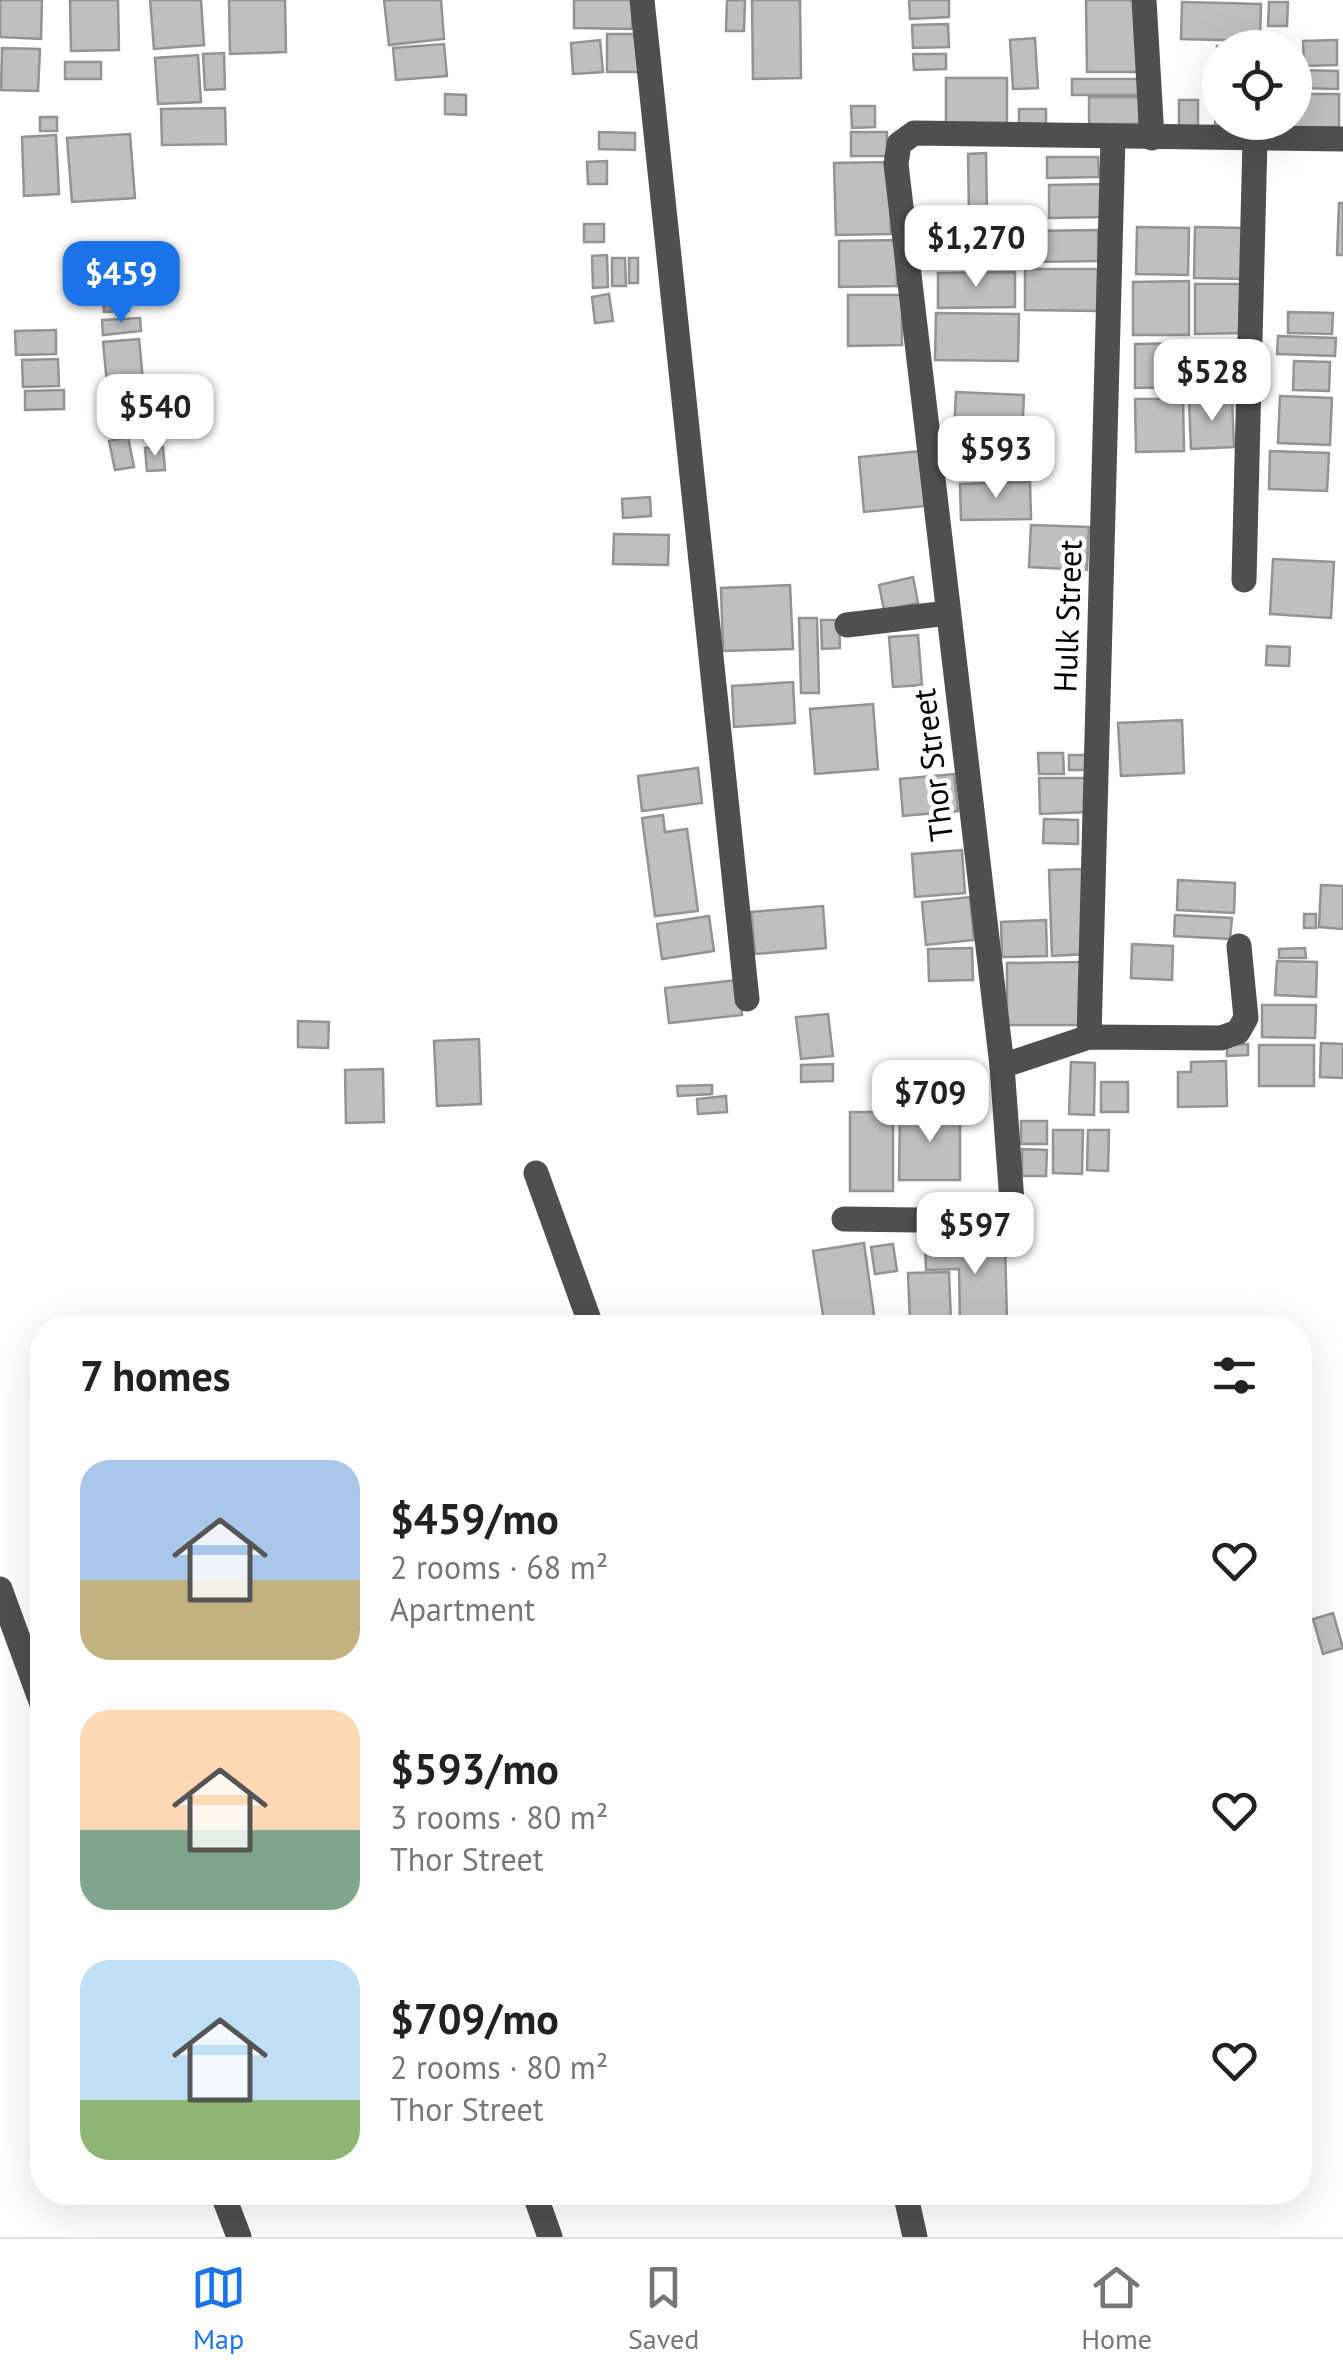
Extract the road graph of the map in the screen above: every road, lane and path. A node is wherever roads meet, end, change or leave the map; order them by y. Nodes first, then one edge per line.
1 (642, 0) edge
2 (1144, 0) edge
3 (1113, 137) junction
4 (1152, 138) junction
5 (1202, 139) edge
6 (1312, 139) edge
7 (1343, 139) edge
8 (1256, 140) edge
9 (1244, 580) dead end
10 (948, 614) junction
11 (847, 625) dead end
12 (1240, 946) dead end
13 (747, 999) dead end
14 (1089, 1037) junction
15 (1002, 1066) junction
16 (536, 1173) dead end
17 (844, 1220) dead end
18 (587, 1315) edge
19 (0, 1589) edge
20 (30, 1671) edge
21 (227, 2205) edge
22 (539, 2205) edge
23 (909, 2205) edge
24 (239, 2237) edge
25 (550, 2237) edge
26 (915, 2237) edge

1 - 13 street
2 - 4 street
3 - 4 street
3 - 10 street, Thor Street
3 - 14 street, Hulk Street
4 - 5 street
6 - 7 street
8 - 9 street
10 - 11 street
10 - 15 street, Thor Street
12 - 14 street
14 - 15 street
15 - 17 street, Thor Street
16 - 18 street
19 - 20 street
21 - 24 street
22 - 25 street
23 - 26 street

